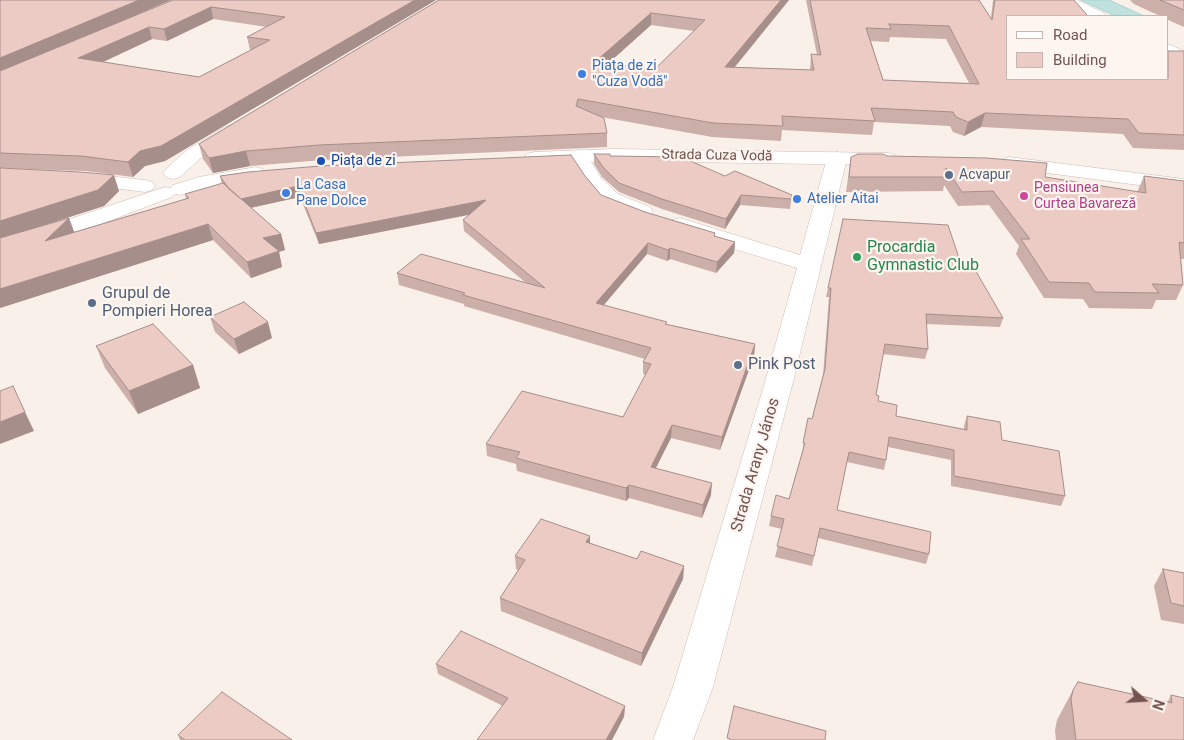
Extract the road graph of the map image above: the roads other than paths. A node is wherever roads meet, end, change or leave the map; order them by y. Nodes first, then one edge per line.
1 (1066, 0) edge
2 (1097, 15) edge
3 (1169, 50) edge
4 (1184, 57) edge
5 (245, 123) edge
6 (578, 156) junction
7 (513, 158) edge
8 (837, 158) junction
9 (907, 159) edge
10 (989, 162) edge
11 (277, 172) edge
12 (58, 178) edge
13 (165, 183) junction
14 (1184, 185) edge
15 (0, 248) edge
16 (810, 265) junction
17 (673, 740) edge

1 - 2 street
3 - 4 street
5 - 13 street
6 - 7 street, Strada Cuza Vodă
6 - 8 street, Strada Cuza Vodă
6 - 16 street
8 - 9 street, Strada Cuza Vodă
8 - 16 street, Strada Arany János
10 - 14 street
11 - 13 street
12 - 13 street
13 - 15 street
16 - 17 street, Strada Arany János

